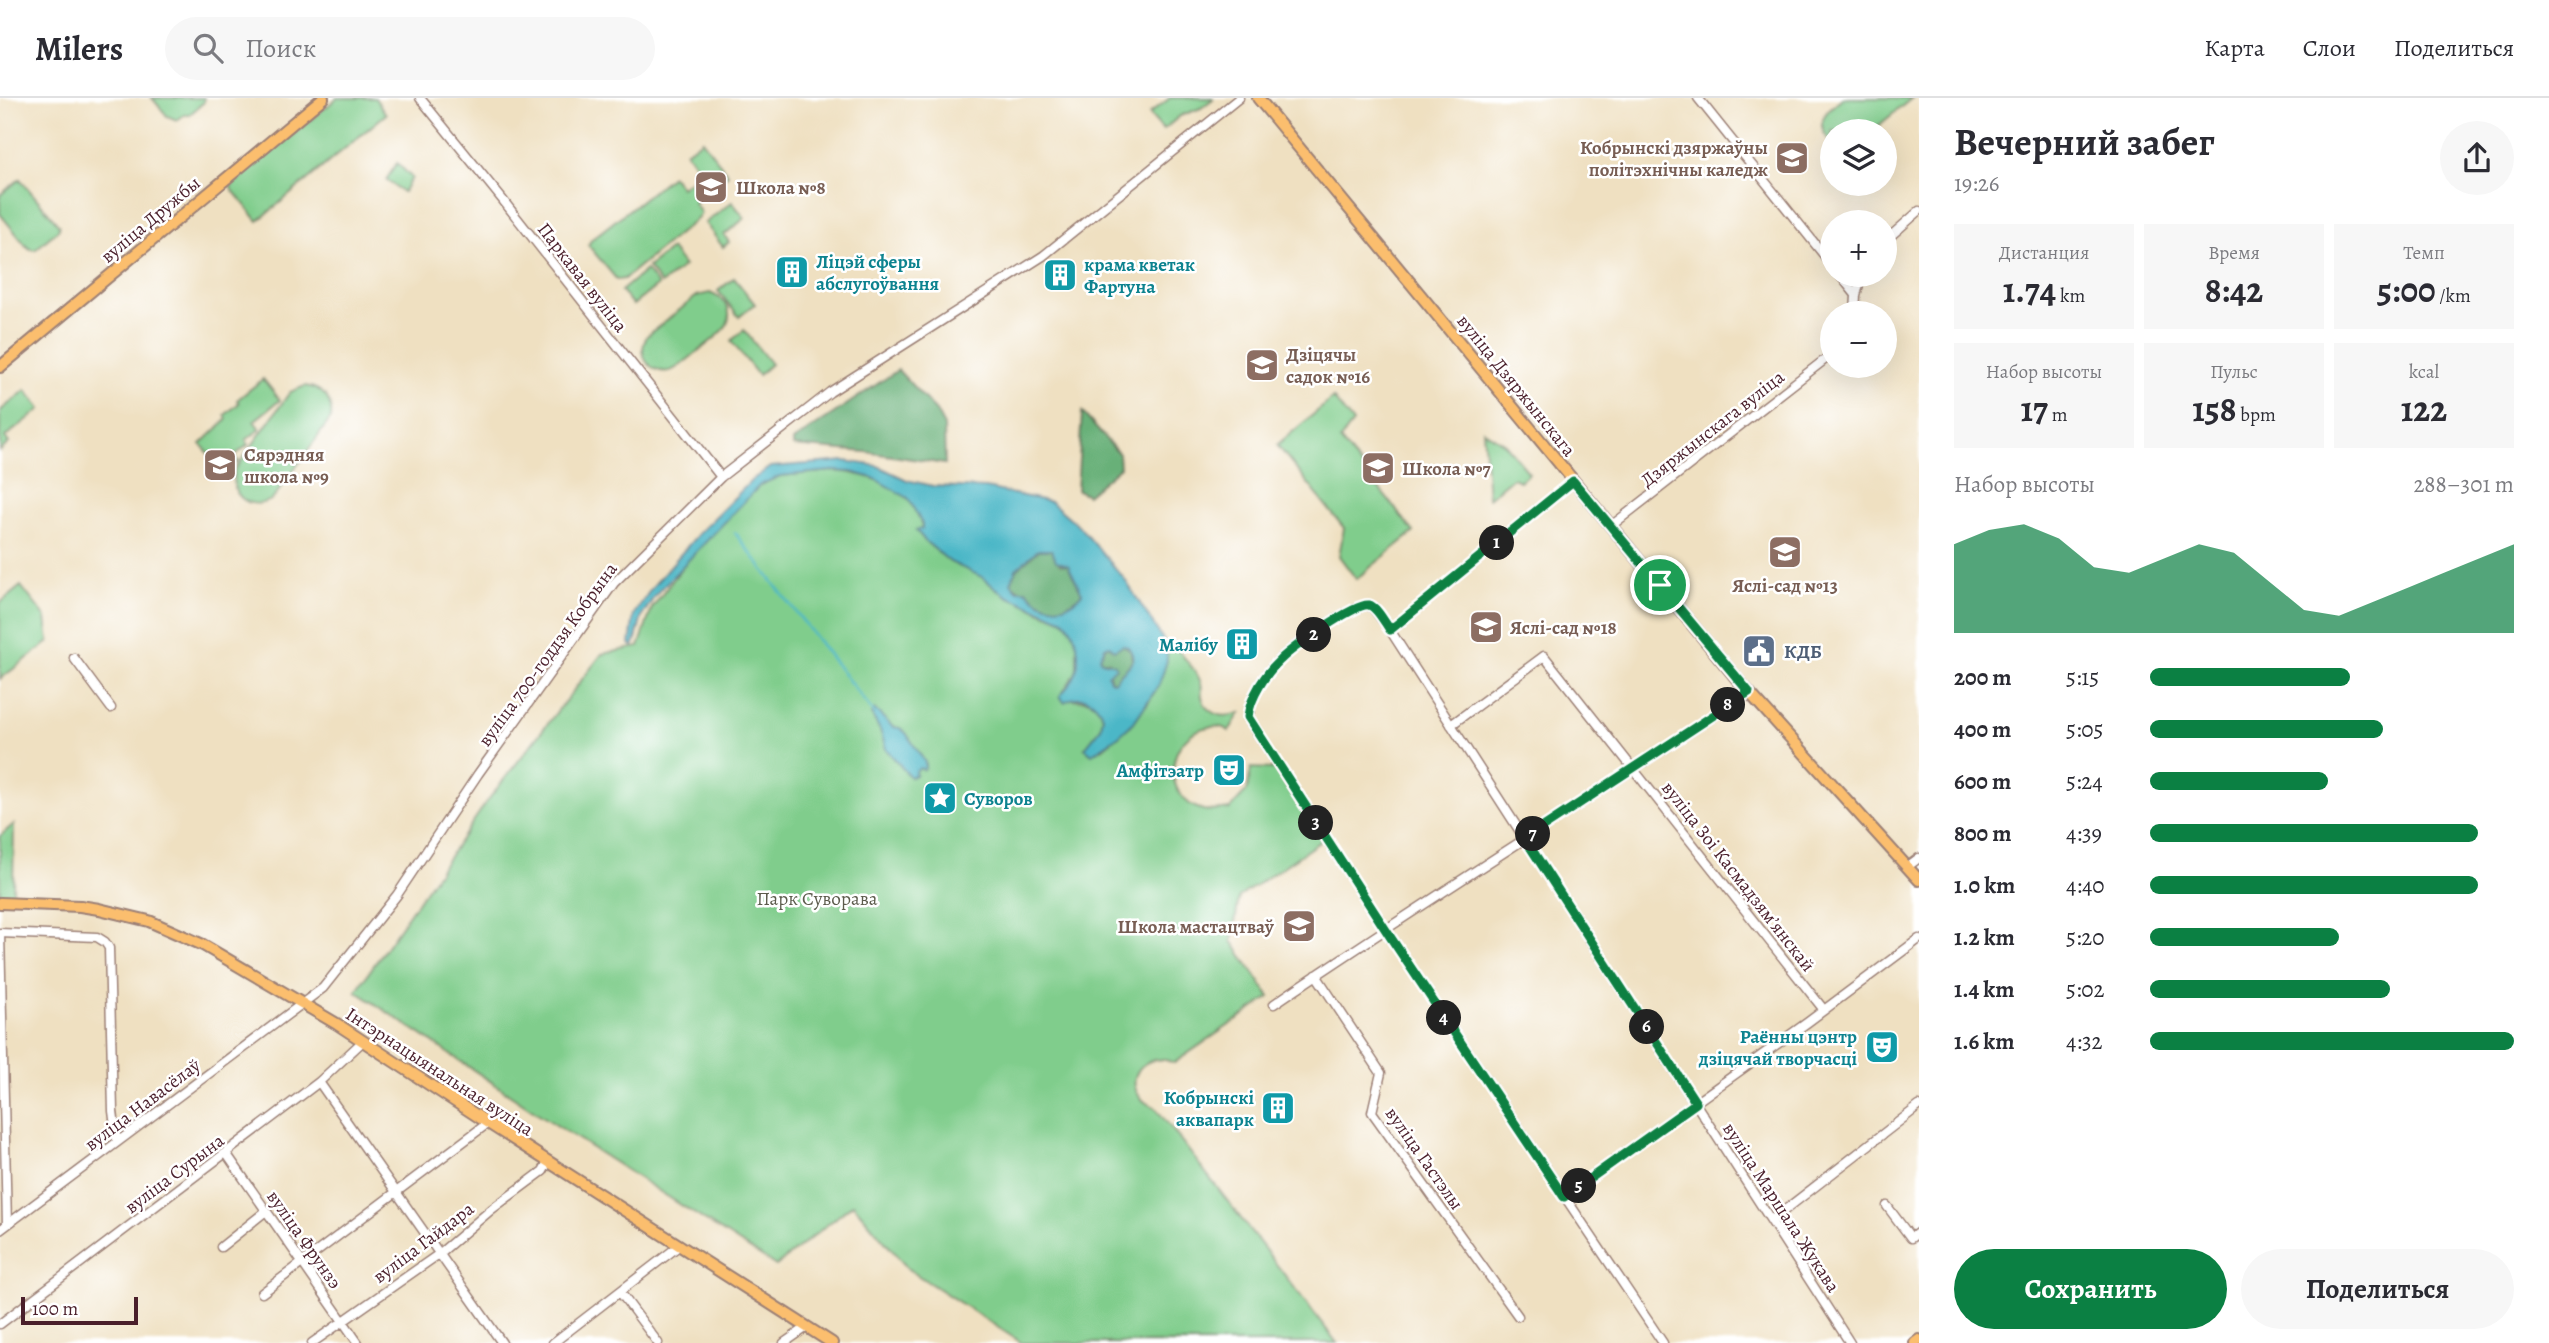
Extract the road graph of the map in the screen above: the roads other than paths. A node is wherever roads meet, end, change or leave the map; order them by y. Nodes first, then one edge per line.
1 (323, 98) edge
2 (420, 98) edge
3 (1239, 98) edge
4 (1258, 98) edge
5 (1698, 98) edge
6 (1919, 211) edge
7 (1897, 230) edge
8 (1820, 250) edge
9 (1850, 287) edge
10 (1859, 287) edge
11 (1856, 295) junction
12 (1856, 301) edge
13 (1820, 364) edge
14 (0, 367) edge
15 (721, 477) junction
16 (1573, 481) junction
17 (1611, 526) junction
18 (1390, 630) junction
19 (74, 658) dead end
20 (1749, 692) junction
21 (111, 708) dead end
22 (1451, 725) junction
23 (1633, 768) junction
24 (1525, 839) junction
25 (1919, 858) edge
26 (1907, 867) junction
27 (1919, 880) edge
28 (0, 903) edge
29 (1384, 928) junction
30 (1, 933) edge
31 (1919, 939) edge
32 (1317, 975) junction
33 (304, 1004) junction
34 (1274, 1004) dead end
35 (1824, 1010) junction
36 (363, 1041) junction
37 (318, 1082) junction
38 (1696, 1103) junction
39 (1919, 1106) edge
40 (488, 1123) junction
41 (117, 1142) junction
42 (226, 1153) junction
43 (548, 1162) junction
44 (394, 1191) junction
45 (1564, 1197) junction
46 (1887, 1206) dead end
47 (267, 1211) junction
48 (1772, 1220) junction
49 (4, 1227) edge
50 (1919, 1232) edge
51 (680, 1245) junction
52 (221, 1247) dead end
53 (439, 1254) junction
54 (302, 1262) junction
55 (620, 1292) junction
56 (262, 1293) dead end
57 (1518, 1316) dead end
58 (342, 1321) junction
59 (0, 1324) edge
60 (809, 1329) junction
61 (1919, 1340) edge
62 (313, 1343) edge
63 (358, 1343) edge
64 (502, 1343) edge
65 (553, 1343) edge
66 (658, 1343) edge
67 (784, 1343) edge
68 (814, 1343) edge
69 (832, 1343) edge
70 (1663, 1343) edge
71 (1850, 1343) edge
72 (1915, 1343) edge

1 - 14 main road, вуліца Дружбы
2 - 15 street, Паркавая вуліца
3 - 15 street, вуліца 700-годдзя Кобрына
4 - 16 main road, вуліца Дзяржынскага
5 - 8 street
6 - 7 street
9 - 11 street
10 - 11 street
11 - 12 street
13 - 17 street, Дзяржынскага вуліца
15 - 33 street, вуліца 700-годдзя Кобрына
16 - 17 main road, вуліца Дзяржынскага
16 - 18 street
17 - 20 main road, вуліца Дзяржынскага
18 - 22 street, вуліца Маршала Жукава
18 - 29 street, вуліца Маршала Жукава
19 - 21 street
20 - 23 street
20 - 26 main road, вуліца Дзяржынскага
22 - 23 street, вуліца Зоі Касмадзямʼянскай
22 - 24 street, вуліца Маршала Жукава
23 - 24 street
23 - 35 street, вуліца Зоі Касмадзямʼянскай
24 - 29 street
24 - 38 street, вуліца Маршала Жукава
25 - 26 street
26 - 27 main road, вуліца Дзяржынскага
28 - 33 main road, Інтэрнацыянальная вуліца
29 - 32 street
29 - 45 street
30 - 41 street
30 - 49 street
31 - 35 street
32 - 34 street
32 - 57 street, вуліца Гастэлы
33 - 36 main road, Інтэрнацыянальная вуліца
33 - 41 street, вуліца Навасёлаў
35 - 38 street
36 - 37 street, вуліца Сурына
36 - 40 main road, Інтэрнацыянальная вуліца
37 - 42 street, вуліца Сурына
37 - 44 street
38 - 45 street
38 - 48 street, вуліца Маршала Жукава
39 - 48 street
40 - 43 main road, Інтэрнацыянальная вуліца
40 - 44 street
41 - 49 street, вуліца Навасёлаў
42 - 47 street, вуліца Фрунзэ
42 - 59 street, вуліца Сурына
43 - 51 main road, Інтэрнацыянальная вуліца
43 - 53 street, вуліца Гайдара
44 - 53 street
44 - 54 street
45 - 70 street
46 - 50 street
47 - 52 street
47 - 54 street, вуліца Фрунзэ
48 - 71 street, вуліца Маршала Жукава
51 - 55 street
51 - 60 main road, Інтэрнацыянальная вуліца
53 - 58 street, вуліца Гайдара
53 - 64 street
54 - 56 street
54 - 58 street, вуліца Фрунзэ
55 - 65 street
55 - 66 street
58 - 62 street, вуліца Гайдара
58 - 63 street, вуліца Фрунзэ
60 - 67 street
60 - 68 street
60 - 69 main road, Інтэрнацыянальная вуліца
61 - 72 main road

